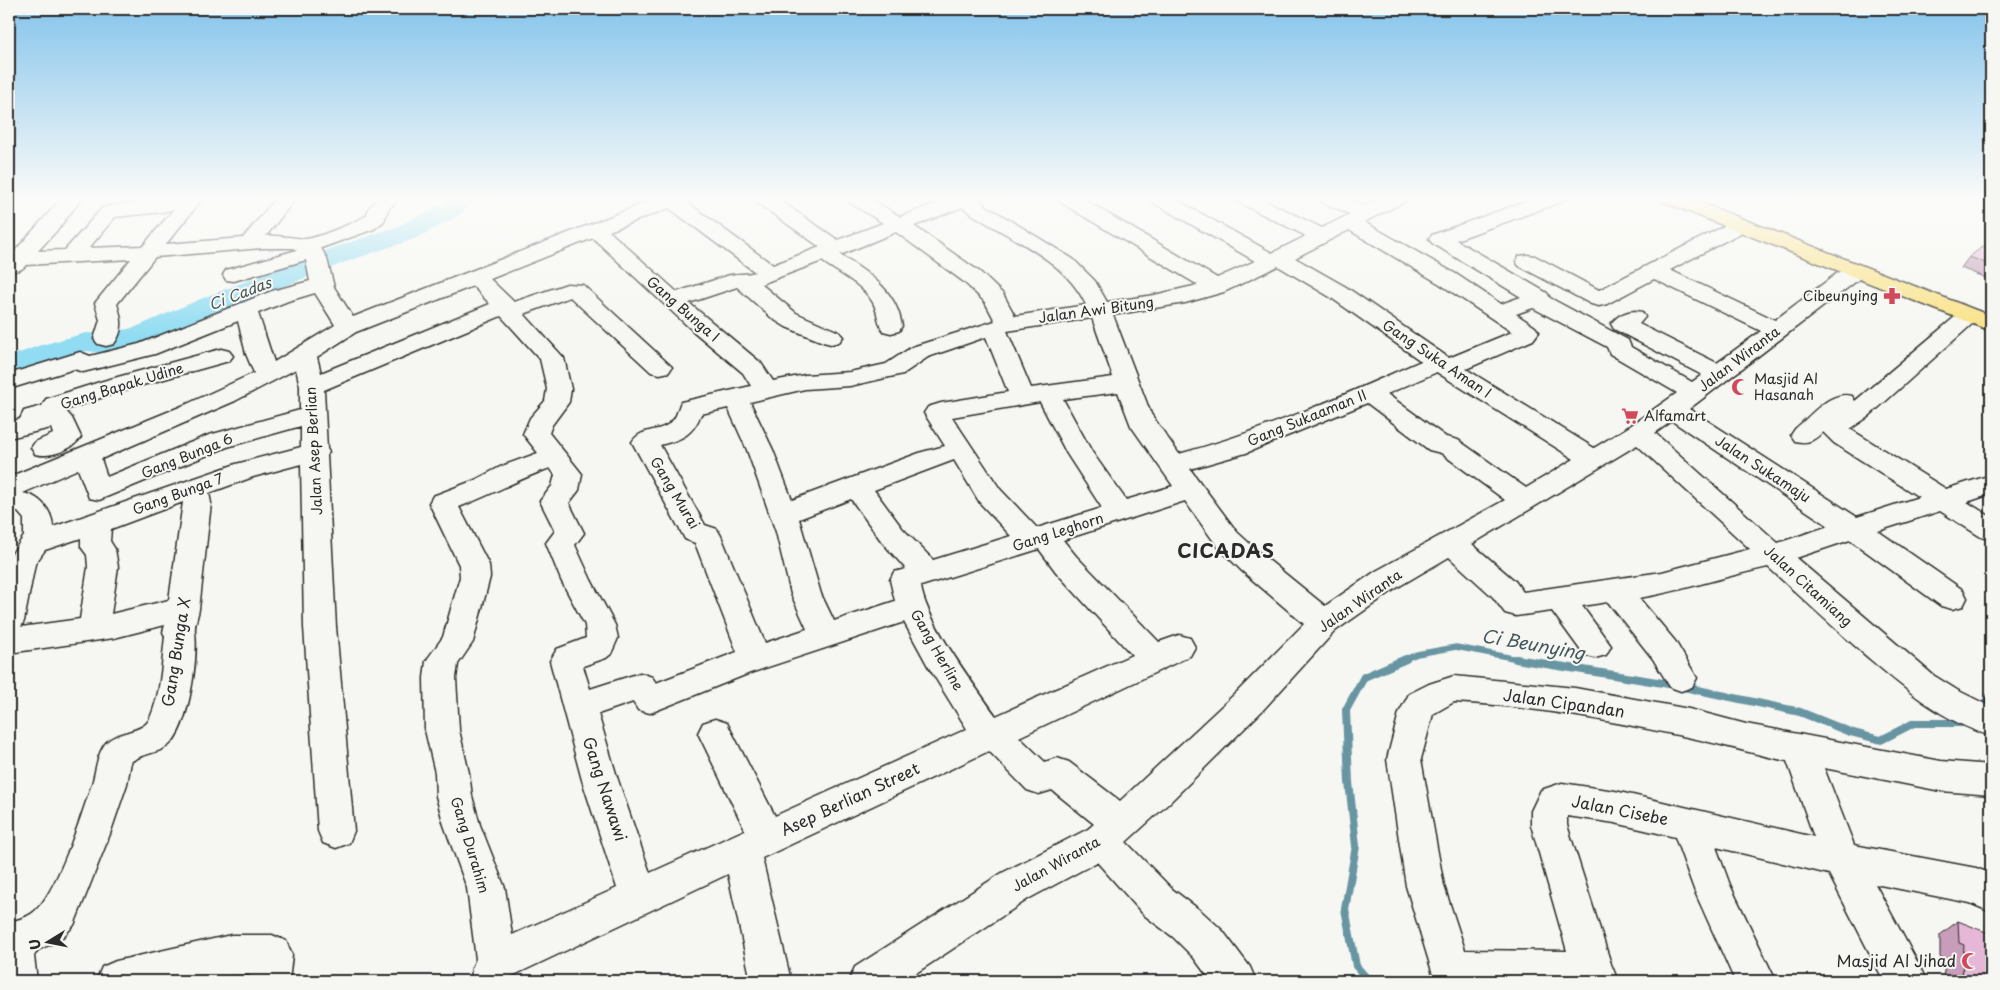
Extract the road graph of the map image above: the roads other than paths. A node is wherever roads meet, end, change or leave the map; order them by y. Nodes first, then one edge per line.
1 (30, 244) edge
2 (82, 244) edge
3 (154, 244) edge
4 (246, 244) edge
5 (287, 244) edge
6 (339, 244) edge
7 (560, 244) edge
8 (611, 244) edge
9 (732, 244) edge
10 (822, 244) edge
11 (848, 244) edge
12 (926, 244) edge
13 (1033, 244) edge
14 (1144, 244) edge
15 (1245, 244) edge
16 (1306, 244) edge
17 (1393, 244) edge
18 (1448, 244) edge
19 (1705, 244) edge
20 (1787, 244) edge
21 (831, 251) junction
22 (148, 252) junction
23 (72, 256) junction
24 (1275, 260) junction
25 (315, 261) junction
26 (1527, 261) dead end
27 (13, 263) edge
28 (1654, 271) junction
29 (1855, 271) junction
30 (771, 273) junction
31 (234, 275) dead end
32 (478, 277) junction
33 (745, 283) junction
34 (1216, 287) junction
35 (1534, 299) junction
36 (1599, 299) junction
37 (674, 300) junction
38 (246, 309) junction
39 (508, 309) junction
40 (1100, 310) junction
41 (1500, 312) junction
42 (1971, 316) edge
43 (215, 321) junction
44 (891, 326) dead end
45 (1001, 326) junction
46 (348, 327) junction
47 (1777, 330) junction
48 (831, 337) dead end
49 (106, 339) dead end
50 (305, 355) junction
51 (221, 356) junction
52 (1443, 365) junction
53 (660, 367) dead end
54 (1719, 374) junction
55 (267, 375) junction
56 (9, 382) edge
57 (1126, 383) junction
58 (775, 388) junction
59 (231, 392) junction
60 (1370, 392) junction
61 (1048, 393) junction
62 (1022, 398) junction
63 (313, 400) junction
64 (737, 401) dead end
65 (1683, 401) junction
66 (20, 427) edge
67 (149, 430) junction
68 (1639, 432) junction
69 (1804, 435) dead end
70 (961, 450) junction
71 (316, 452) junction
72 (86, 455) junction
73 (554, 457) junction
74 (49, 458) junction
75 (1594, 460) junction
76 (164, 463) junction
77 (1174, 464) junction
78 (1991, 484) edge
79 (857, 487) junction
80 (9, 488) edge
81 (1190, 490) junction
82 (186, 492) junction
83 (9, 493) edge
84 (1943, 499) junction
85 (1525, 501) junction
86 (1120, 512) junction
87 (784, 514) junction
88 (97, 523) junction
89 (1854, 528) junction
90 (1991, 530) edge
91 (1039, 539) junction
92 (40, 542) junction
93 (1452, 543) junction
94 (1773, 555) junction
95 (926, 572) junction
96 (1615, 590) junction
97 (1952, 598) dead end
98 (1560, 599) junction
99 (912, 607) junction
100 (184, 608) junction
101 (1324, 623) junction
102 (94, 629) junction
103 (825, 635) junction
104 (11, 639) edge
105 (1595, 646) dead end
106 (755, 658) junction
107 (1681, 678) dead end
108 (575, 695) junction
109 (1991, 722) edge
110 (715, 733) dead end
111 (992, 735) junction
112 (1800, 749) junction
113 (1991, 780) edge
114 (1688, 823) junction
115 (336, 831) dead end
116 (1111, 832) junction
117 (754, 843) junction
118 (1840, 860) junction
119 (1984, 890) edge
120 (639, 896) junction
121 (16, 935) edge
122 (503, 965) edge
123 (1453, 976) edge
124 (1596, 976) edge
125 (17, 981) edge
126 (116, 981) edge
127 (269, 981) edge
128 (771, 981) edge
129 (869, 981) edge
130 (1236, 981) edge
131 (1756, 981) edge
132 (1906, 981) edge

1 - 27 street
2 - 23 street
3 - 22 street
4 - 22 street
5 - 25 street
6 - 25 street
7 - 32 street
8 - 37 street, Gang Bunga I
9 - 30 street
10 - 21 street
11 - 21 street
12 - 45 street
13 - 40 street
14 - 34 street
15 - 24 street, Gang Suka Aman I
16 - 24 street, Jalan Awi Bitung
17 - 41 street
18 - 35 street
19 - 28 street
20 - 29 main road
21 - 30 street
21 - 44 street
22 - 23 street
22 - 49 street
23 - 27 street
24 - 34 street, Jalan Awi Bitung
24 - 52 street, Gang Suka Aman I
25 - 31 street
25 - 38 street
25 - 46 street
26 - 36 street
28 - 36 street
28 - 47 street
29 - 42 main road
29 - 47 street, Jalan Wiranta
30 - 33 street
32 - 39 street
32 - 46 street
33 - 37 street
33 - 48 street
34 - 40 street, Jalan Awi Bitung
35 - 41 street
35 - 65 street, Jalan Sukamaju
36 - 54 street
37 - 58 street, Gang Bunga I
38 - 43 street
38 - 55 street
39 - 53 street, Gang Bunga 6
39 - 63 street, Gang Bunga 6
39 - 73 street
40 - 45 street, Jalan Awi Bitung
40 - 57 street
41 - 52 street, Gang Sukaaman II
42 - 69 street
42 - 84 street
43 - 51 street
43 - 56 street
45 - 58 street, Jalan Awi Bitung
45 - 62 street
46 - 50 street
47 - 54 street, Jalan Wiranta
50 - 55 street
50 - 63 street, Jalan Asep Berlian
51 - 59 street
51 - 66 street, Gang Bapak Udine
52 - 60 street, Gang Sukaaman II
52 - 75 street, Gang Suka Aman I
54 - 65 street, Jalan Wiranta
55 - 59 street
57 - 61 street
57 - 77 street
58 - 106 street, Gang Murai
59 - 67 street
60 - 77 street, Gang Sukaaman II
60 - 85 street
61 - 62 street
61 - 86 street
62 - 70 street
63 - 71 street, Jalan Asep Berlian
63 - 76 street, Gang Bunga 6
64 - 87 street
65 - 68 street, Jalan Wiranta
65 - 89 street, Jalan Sukamaju
66 - 74 street
67 - 72 street
67 - 76 street, Gang Bunga X
68 - 75 street, Jalan Wiranta
68 - 94 street, Jalan Citamiang
70 - 79 street
70 - 91 street
71 - 82 street, Gang Bunga 7
71 - 115 street, Jalan Asep Berlian
72 - 74 street
72 - 76 street, Gang Bunga 6
73 - 108 street, Gang Nawawi
73 - 122 street, Gang Durahim
74 - 80 street
75 - 85 street, Jalan Wiranta
76 - 82 street, Gang Bunga X
77 - 81 street
78 - 84 street
79 - 87 street
79 - 95 street
81 - 86 street, Gang Leghorn
81 - 101 street
82 - 88 street, Gang Bunga 7
82 - 100 street, Gang Bunga X
83 - 92 street
84 - 89 street
84 - 90 street
85 - 93 street, Jalan Wiranta
86 - 91 street, Gang Leghorn
87 - 103 street
88 - 92 street, Gang Bunga 7
88 - 102 street
89 - 94 street
89 - 97 street, Jalan Sukamaju
91 - 95 street, Gang Leghorn
91 - 111 street, Asep Berlian Street
92 - 104 street
93 - 98 street
93 - 101 street, Jalan Wiranta
94 - 96 street
94 - 109 street, Jalan Citamiang
95 - 99 street, Gang Herline
96 - 98 street
96 - 107 street
98 - 105 street
99 - 103 street
99 - 111 street, Gang Herline
100 - 102 street
100 - 121 street, Gang Bunga X
101 - 116 street, Jalan Wiranta
102 - 104 street
103 - 106 street
106 - 108 street
108 - 120 street, Gang Nawawi
110 - 117 street
111 - 116 street, Gang Herline
111 - 117 street, Asep Berlian Street
112 - 113 street, Jalan Cipandan
112 - 118 street
112 - 123 street, Jalan Cipandan
114 - 118 street, Jalan Cisebe
114 - 124 street, Jalan Cisebe
114 - 131 street
116 - 129 street, Jalan Wiranta
116 - 130 street
117 - 120 street, Asep Berlian Street
117 - 128 street
118 - 119 street, Jalan Cisebe
118 - 132 street
120 - 122 street, Asep Berlian Street
121 - 125 street
123 - 124 street
126 - 127 street

